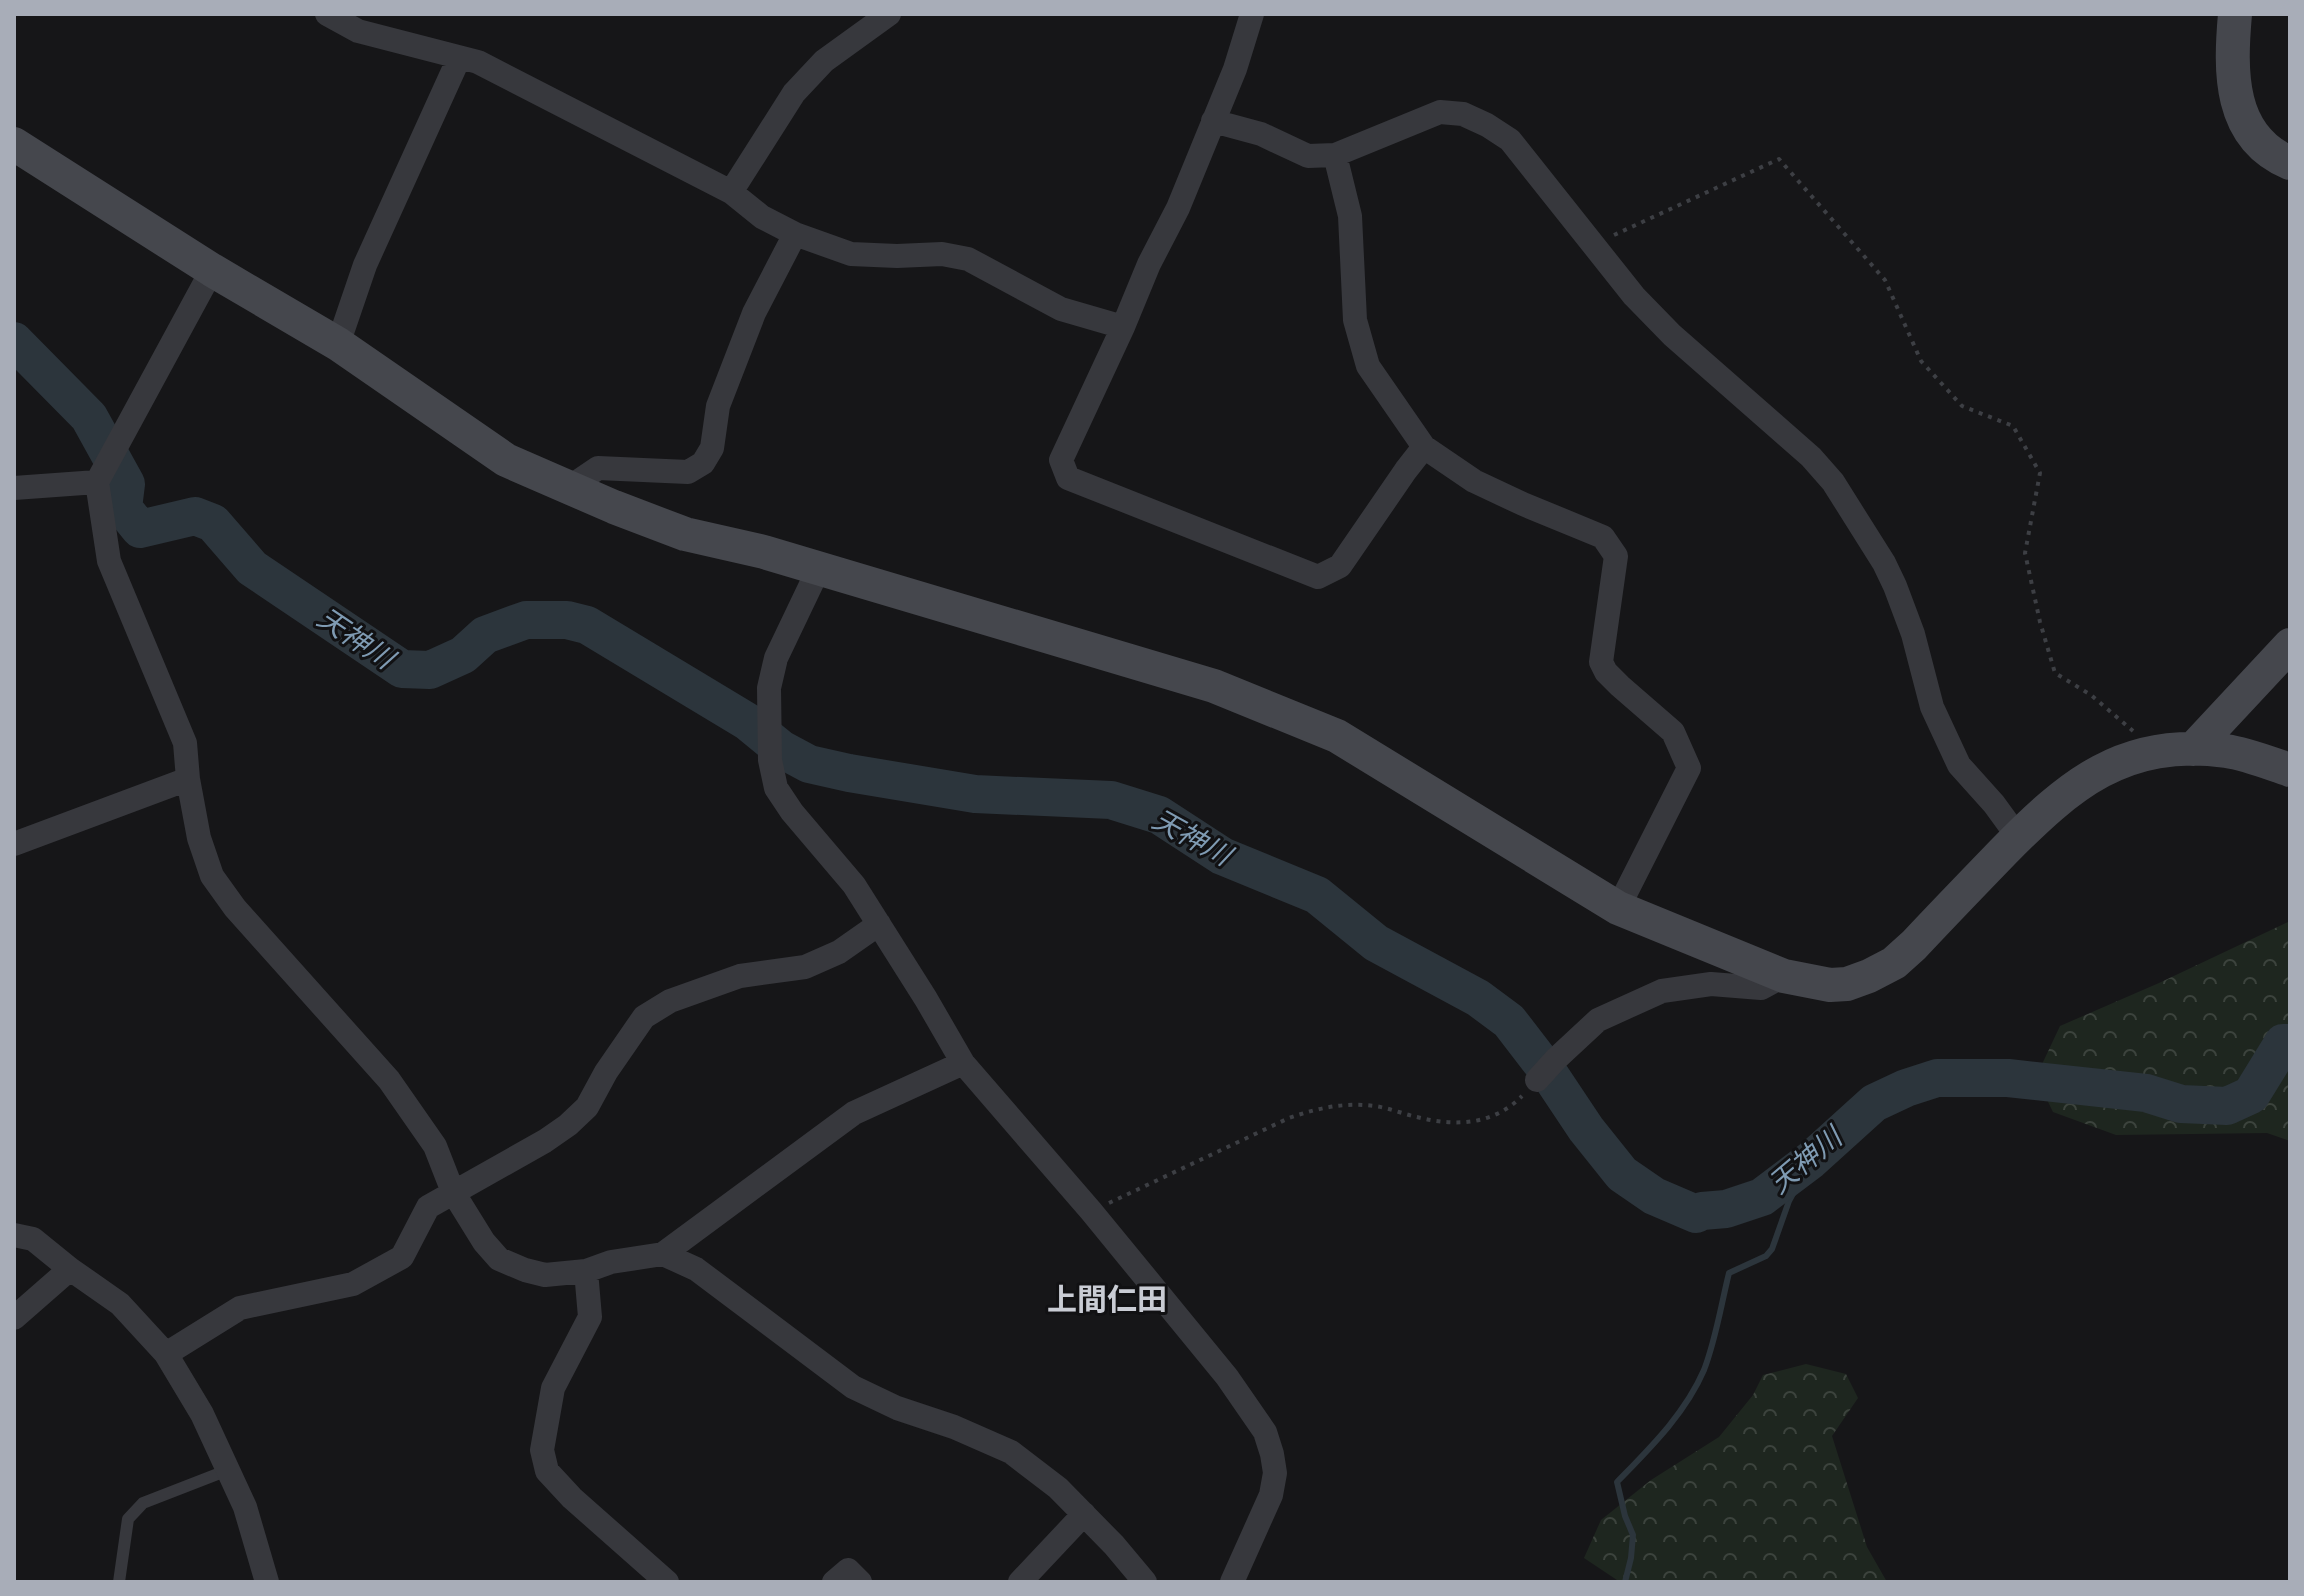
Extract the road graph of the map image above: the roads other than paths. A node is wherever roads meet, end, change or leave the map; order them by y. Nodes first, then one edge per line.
1 (327, 14) edge
2 (889, 14) edge
3 (1252, 14) edge
4 (2235, 14) edge
5 (459, 58) junction
6 (1213, 121) junction
7 (14, 144) edge
8 (1335, 155) junction
9 (2290, 163) edge
10 (731, 192) junction
11 (795, 234) junction
12 (212, 270) junction
13 (1123, 327) junction
14 (338, 344) junction
15 (1424, 447) junction
16 (97, 482) junction
17 (570, 487) junction
18 (14, 488) edge
19 (819, 568) junction
20 (2290, 645) edge
21 (2193, 749) junction
22 (2290, 770) edge
23 (188, 779) junction
24 (2018, 837) junction
25 (14, 844) edge
26 (1618, 908) junction
27 (879, 924) junction
28 (1784, 976) junction
29 (963, 1063) junction
30 (1537, 1080) road end
31 (453, 1192) junction
32 (14, 1235) edge
33 (663, 1254) junction
34 (70, 1269) junction
35 (586, 1271) junction
36 (14, 1318) edge
37 (166, 1354) junction
38 (228, 1470) junction
39 (1084, 1514) junction
40 (119, 1582) edge
41 (267, 1582) edge
42 (667, 1582) edge
43 (834, 1582) edge
44 (860, 1582) edge
45 (1020, 1582) edge
46 (1145, 1582) edge
47 (1232, 1582) edge

1 - 5 street
2 - 10 street
3 - 6 street
4 - 9 street
5 - 10 street
5 - 14 street
6 - 8 street
6 - 13 street
7 - 12 street
8 - 15 street
8 - 24 street
10 - 11 street
11 - 13 street
11 - 17 street
12 - 14 street
12 - 16 street
13 - 15 street
14 - 17 street
15 - 26 street
16 - 18 street
16 - 23 street
17 - 19 street
19 - 26 street
19 - 27 street
20 - 21 street
21 - 22 street
21 - 24 street
23 - 25 street
23 - 31 street
24 - 28 street
26 - 28 street
27 - 29 street
27 - 31 street
28 - 30 street
29 - 33 street
29 - 47 street
31 - 35 street
31 - 37 street
32 - 34 street
33 - 35 street
33 - 39 street
34 - 36 street
34 - 37 street
35 - 42 street
37 - 38 street
38 - 40 lane
38 - 41 street
39 - 45 street
39 - 46 street
43 - 44 street

